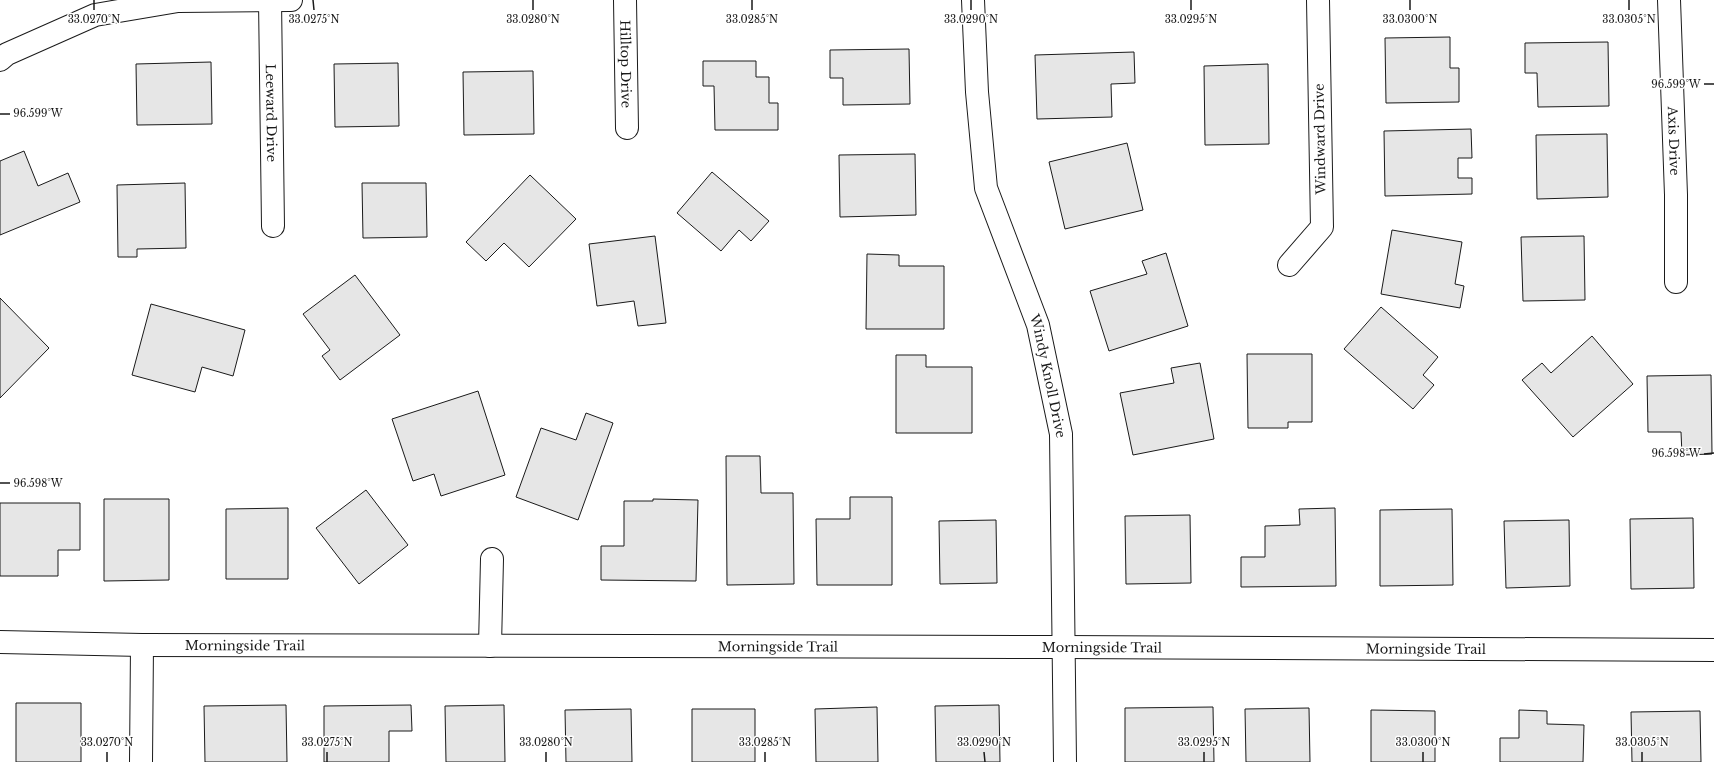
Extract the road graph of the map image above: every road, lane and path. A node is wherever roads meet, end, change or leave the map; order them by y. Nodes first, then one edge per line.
1 (270, 0) edge
2 (291, 0) edge
3 (625, 0) edge
4 (973, 0) edge
5 (1318, 0) edge
6 (1669, 0) edge
7 (0, 60) edge
8 (627, 128) dead end
9 (273, 226) dead end
10 (1289, 266) dead end
11 (1676, 282) dead end
12 (492, 559) dead end
13 (0, 642) edge
14 (142, 645) junction
15 (490, 646) junction
16 (1063, 647) junction
17 (1714, 650) edge
18 (141, 762) edge
19 (1065, 762) edge

1 - 2 street
1 - 7 street
1 - 9 street, Leeward Drive
3 - 8 street, Hilltop Drive
4 - 16 street, Windy Knoll Drive
5 - 10 street, Windward Drive
6 - 11 street, Axis Drive
12 - 15 street
13 - 14 street, Morningside Trail
14 - 15 street, Morningside Trail
14 - 18 street
15 - 16 street, Morningside Trail
16 - 17 street, Morningside Trail
16 - 19 street, Windy Knoll Drive

